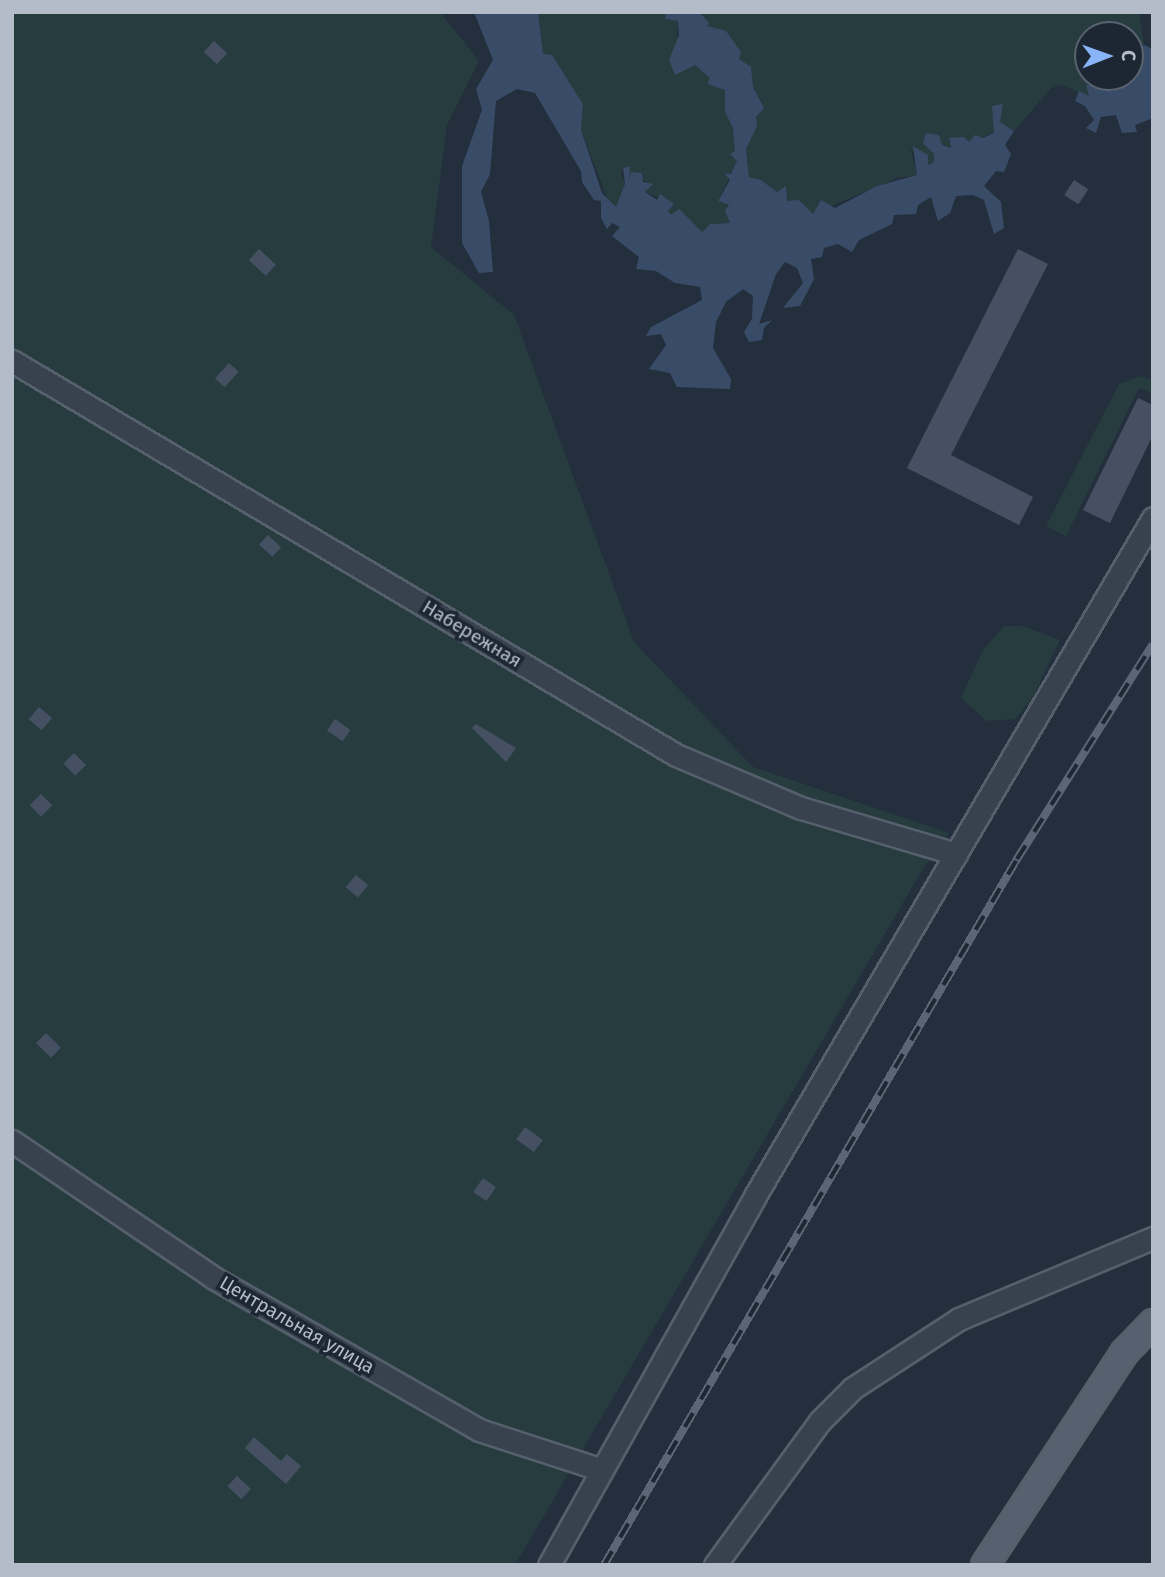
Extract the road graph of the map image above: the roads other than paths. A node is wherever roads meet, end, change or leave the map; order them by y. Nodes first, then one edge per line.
1 (12, 361) edge
2 (1153, 518) edge
3 (956, 854) junction
4 (12, 1141) edge
5 (1153, 1238) edge
6 (1153, 1323) edge
7 (601, 1470) junction
8 (549, 1565) edge
9 (715, 1565) edge
10 (985, 1565) edge

1 - 3 street, Набережная
2 - 3 street
3 - 7 street
4 - 7 street, Центральная улица
5 - 9 street
6 - 10 main road
7 - 8 street

